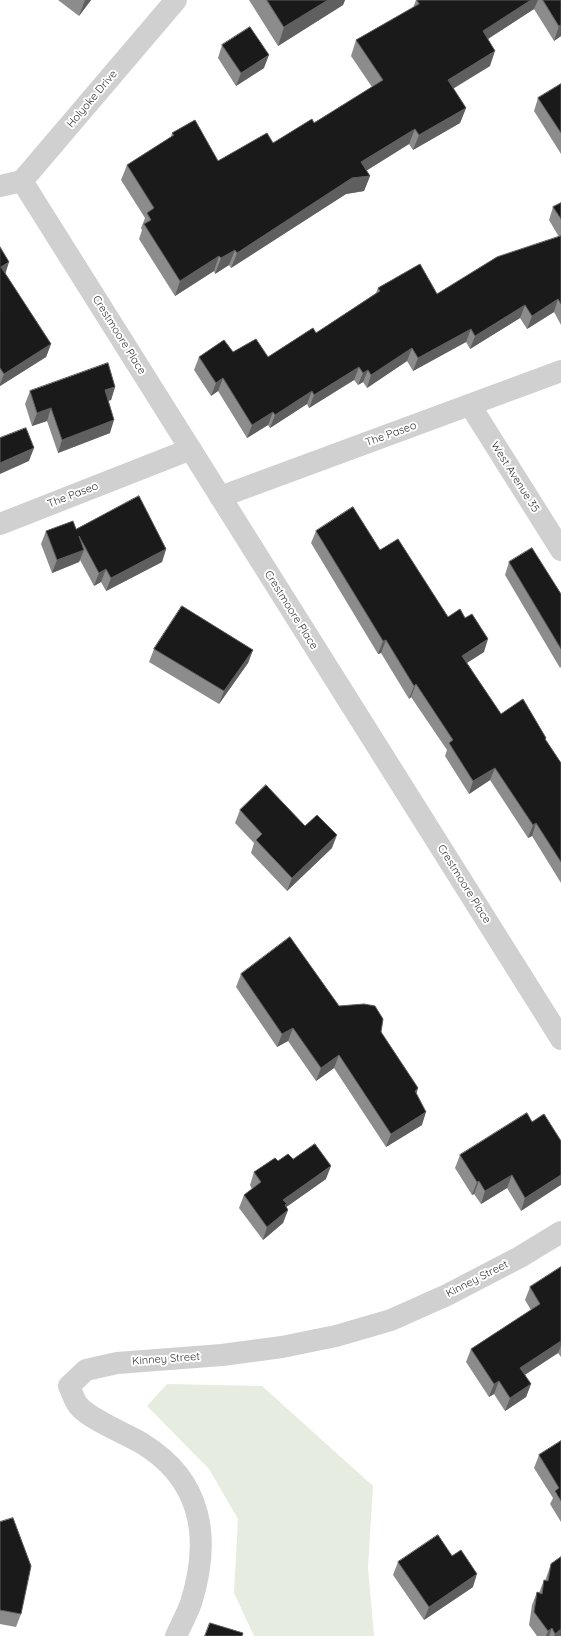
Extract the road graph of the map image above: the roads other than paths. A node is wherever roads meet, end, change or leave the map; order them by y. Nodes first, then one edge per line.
1 (176, 0) edge
2 (22, 181) junction
3 (0, 186) edge
4 (561, 371) edge
5 (470, 405) junction
6 (191, 449) junction
7 (220, 497) junction
8 (0, 524) edge
9 (561, 550) edge
10 (561, 1038) edge
11 (561, 1232) edge
12 (176, 1636) edge

1 - 2 street, Holyoke Drive
2 - 3 street
2 - 6 street, Crestmoore Place
4 - 5 street, The Paseo
5 - 7 street, The Paseo
5 - 9 street, West Avenue 35
6 - 7 street, Crestmoore Place
6 - 8 street, The Paseo
7 - 10 street, Crestmoore Place
11 - 12 street, Kinney Street

